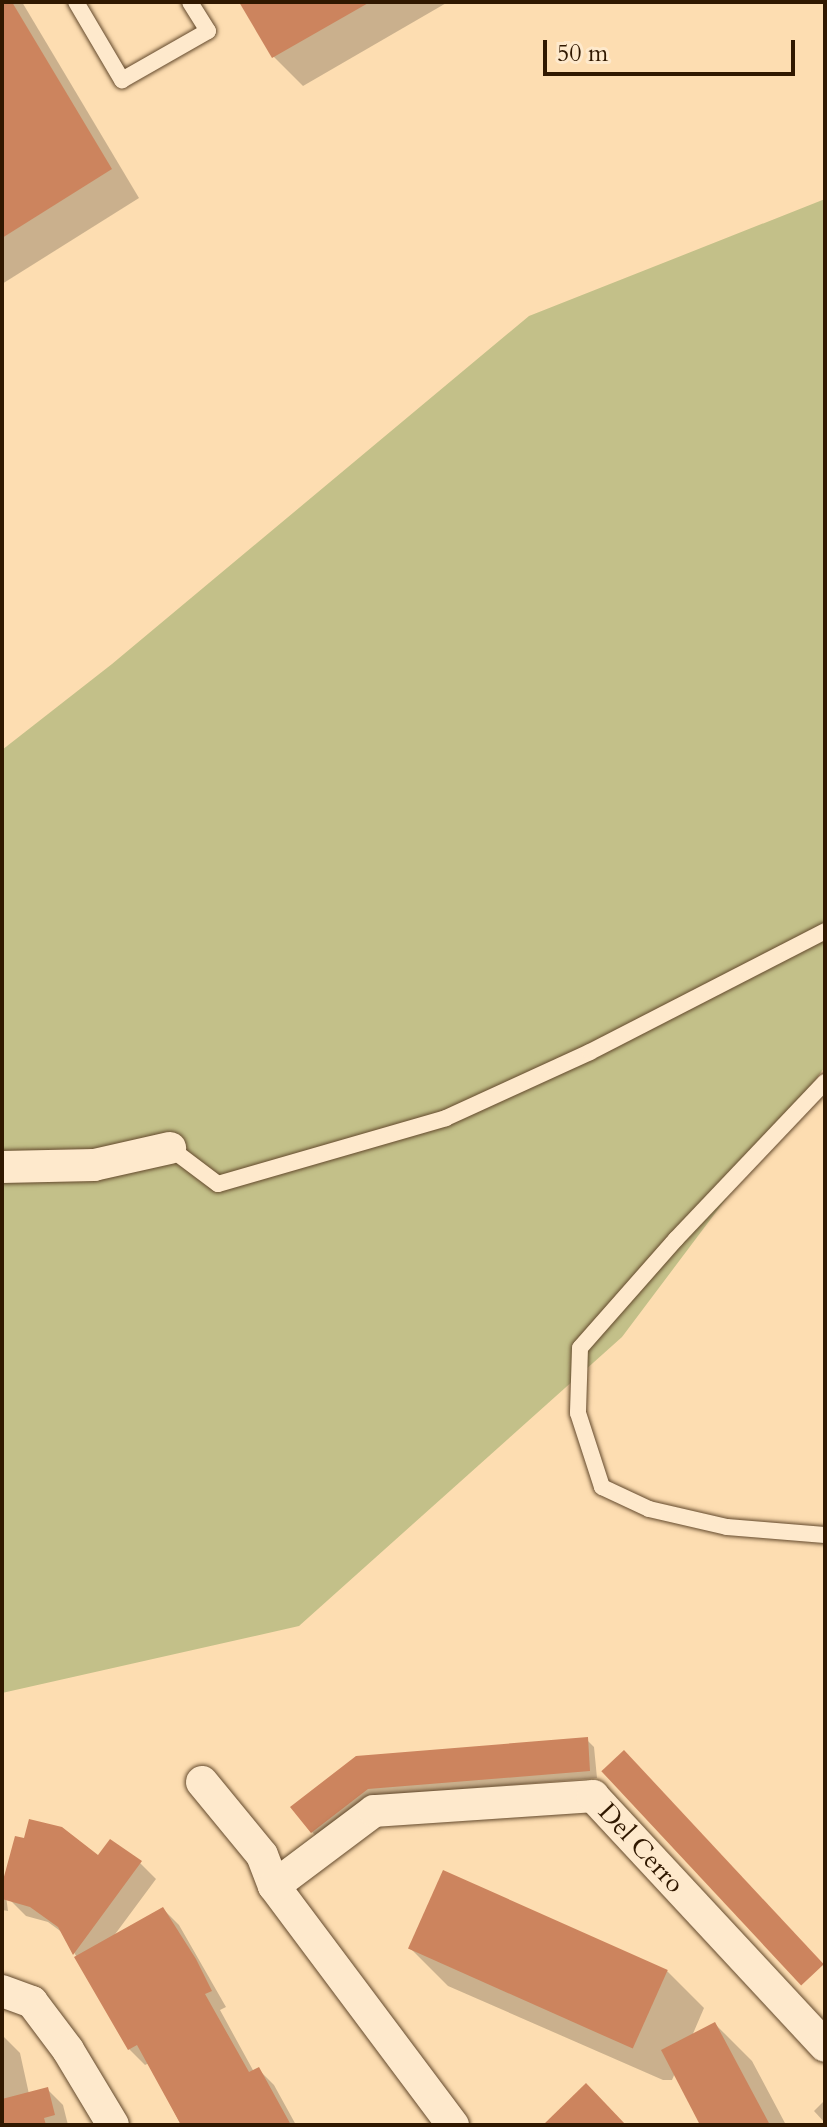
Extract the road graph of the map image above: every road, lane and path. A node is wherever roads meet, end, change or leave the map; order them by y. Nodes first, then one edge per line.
1 (76, 2) edge
2 (190, 2) edge
3 (825, 931) edge
4 (825, 1082) edge
5 (170, 1148) joint
6 (2, 1167) edge
7 (825, 1535) edge
8 (202, 1782) dead end
9 (274, 1886) junction
10 (2, 1991) edge
11 (825, 2046) edge
12 (113, 2125) edge
13 (453, 2125) edge

1 - 2 lane
3 - 5 lane
4 - 7 lane
5 - 6 street
8 - 9 street
9 - 11 street, Del Cerro
9 - 13 street
10 - 12 street

